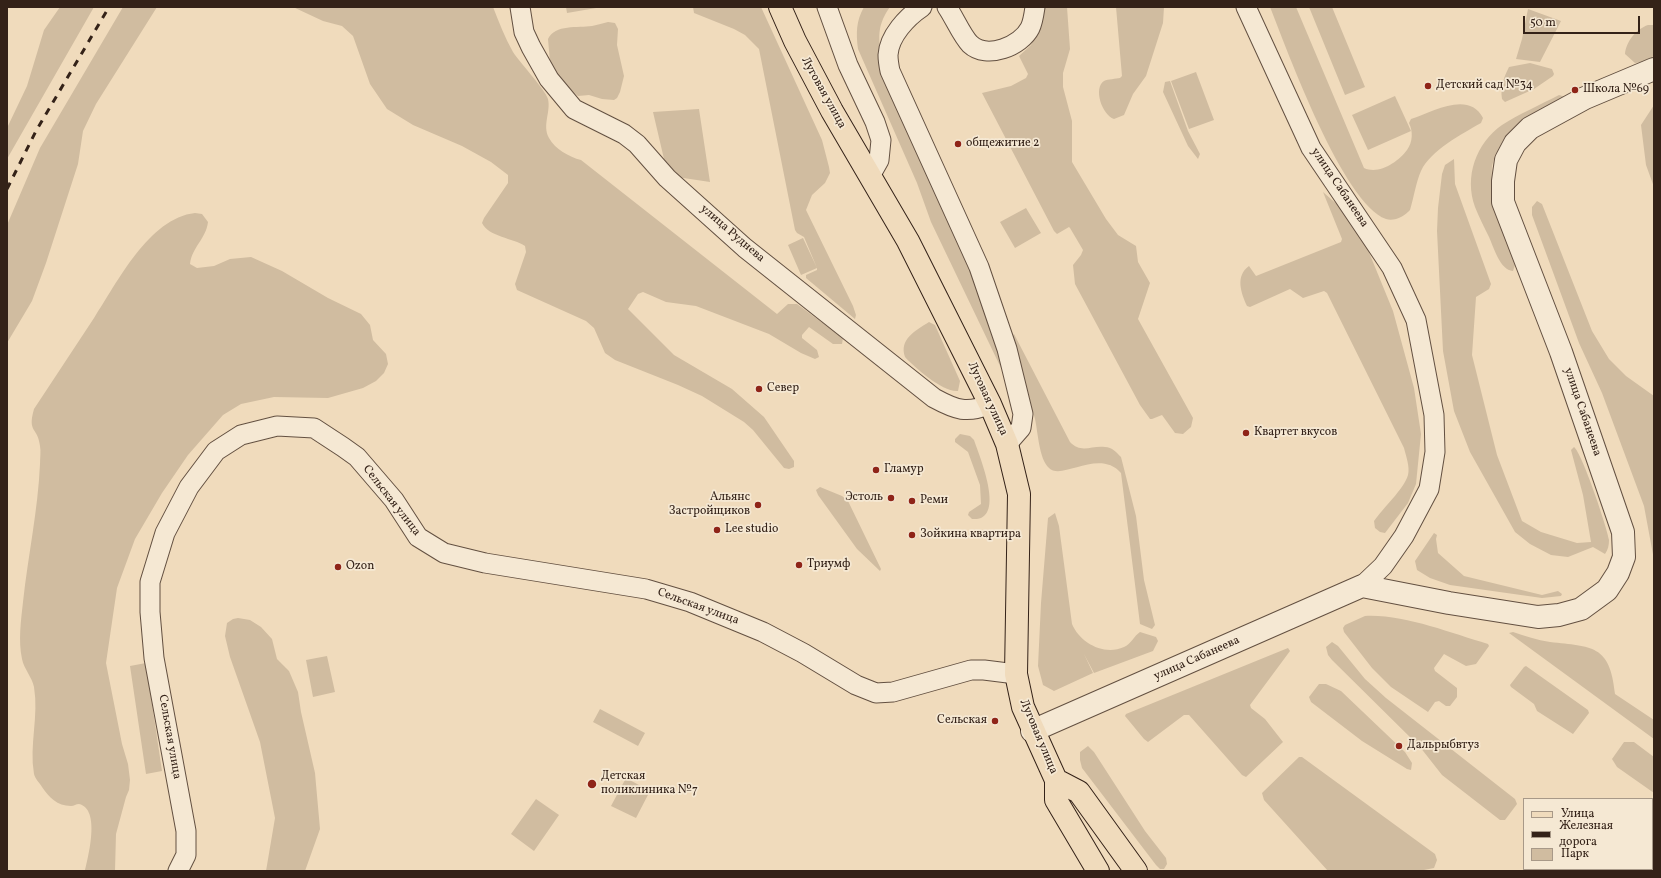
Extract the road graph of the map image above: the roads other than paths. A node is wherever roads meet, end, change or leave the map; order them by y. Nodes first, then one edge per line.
1 (520, 7) edge
2 (780, 7) edge
3 (827, 7) edge
4 (922, 7) edge
5 (947, 7) edge
6 (1035, 7) edge
7 (1246, 7) edge
8 (1654, 69) edge
9 (870, 176) junction
10 (990, 404) junction
11 (1007, 444) junction
12 (1362, 586) junction
13 (1016, 674) junction
14 (1032, 731) junction
15 (1056, 780) junction
16 (178, 871) edge
17 (1098, 871) edge
18 (1136, 871) edge

1 - 10 street, улица Руднева
2 - 9 main road, Луговая улица
3 - 9 street
4 - 11 street
5 - 6 street
7 - 12 street, улица Сабанеева
8 - 12 street, улица Сабанеева
9 - 10 main road, Луговая улица
10 - 11 main road, Луговая улица
11 - 13 main road, Луговая улица
12 - 14 street, улица Сабанеева
13 - 14 main road, Луговая улица
13 - 16 street, Сельская улица
14 - 15 main road, Луговая улица
15 - 17 main road, Луговая улица
15 - 18 main road, Луговая улица

